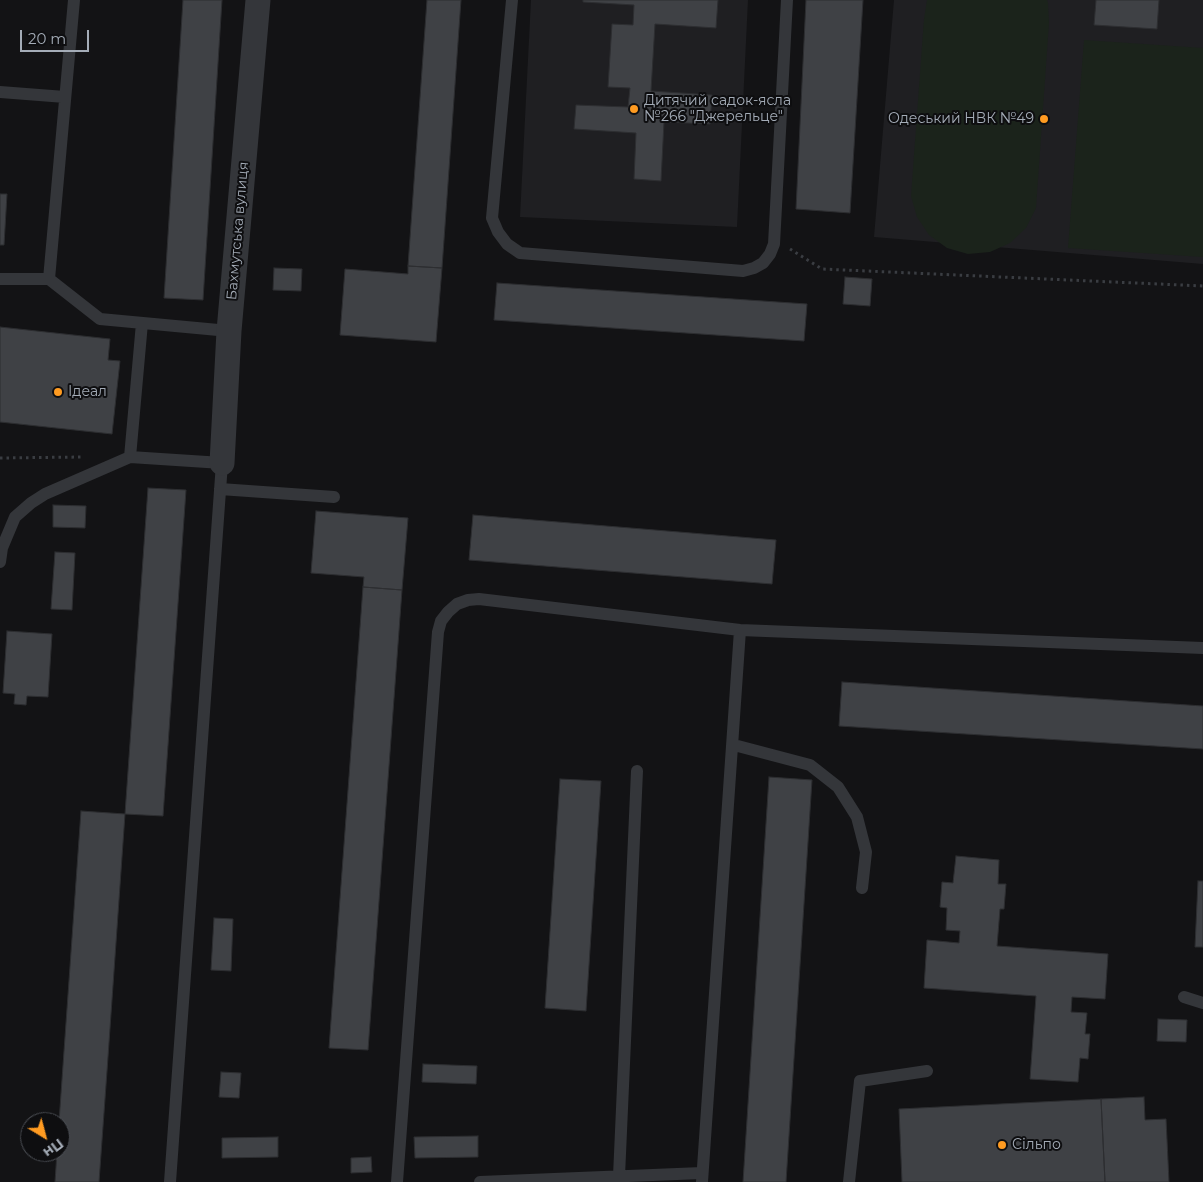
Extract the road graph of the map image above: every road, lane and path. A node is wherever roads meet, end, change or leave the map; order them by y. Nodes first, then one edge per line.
1 (74, 0) edge
2 (258, 0) edge
3 (512, 0) edge
4 (787, 0) edge
5 (0, 92) edge
6 (65, 97) junction
7 (774, 244) junction
8 (0, 279) edge
9 (49, 279) junction
10 (1203, 286) edge
11 (142, 323) junction
12 (229, 332) junction
13 (90, 457) dead end
14 (130, 457) junction
15 (0, 458) edge
16 (222, 463) junction
17 (220, 490) junction
18 (334, 497) dead end
19 (0, 562) edge
20 (740, 630) junction
21 (1203, 648) edge
22 (734, 745) junction
23 (638, 771) dead end
24 (862, 888) dead end
25 (1184, 997) dead end
26 (1203, 1003) edge
27 (927, 1071) dead end
28 (619, 1176) junction
29 (702, 1177) edge
30 (170, 1182) edge
31 (397, 1182) edge
32 (480, 1182) edge
33 (849, 1182) edge

1 - 6 lane
2 - 12 street, Бахмутська вулиця
3 - 7 lane
4 - 7 lane
5 - 6 lane
6 - 9 lane
7 - 10 path
8 - 9 lane
9 - 11 lane
11 - 12 lane
11 - 14 lane
12 - 16 street, Бахмутська вулиця
13 - 15 path
14 - 16 lane
14 - 19 lane
16 - 17 lane
17 - 18 lane
17 - 30 lane
20 - 21 lane
20 - 22 lane
20 - 31 lane
22 - 24 lane
22 - 29 lane
23 - 28 lane
25 - 26 lane
27 - 33 lane
28 - 29 lane
28 - 32 lane

